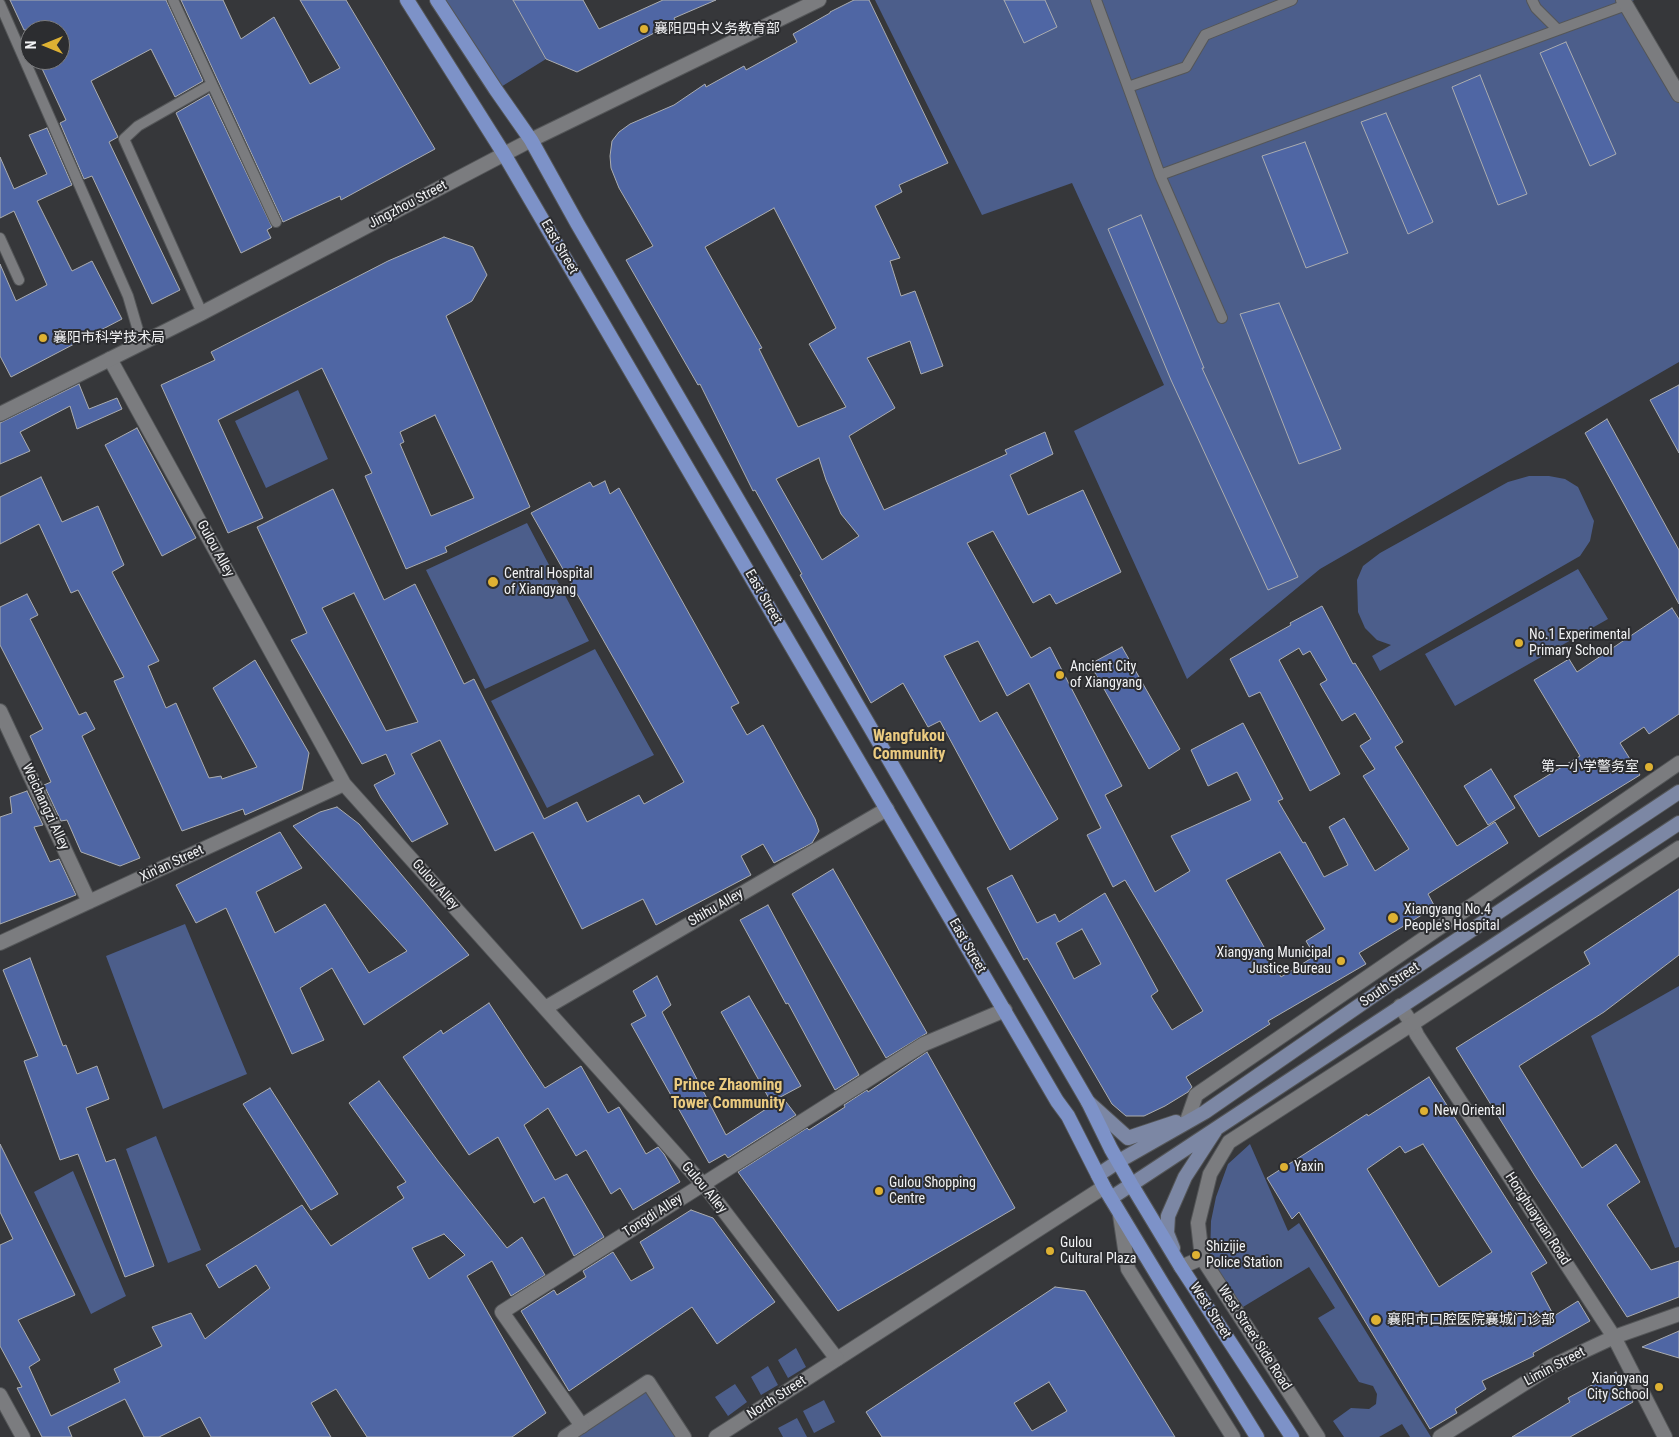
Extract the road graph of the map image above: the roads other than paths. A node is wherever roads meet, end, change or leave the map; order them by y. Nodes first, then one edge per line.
1 (173, 0) edge
2 (407, 0) edge
3 (437, 0) edge
4 (819, 0) edge
5 (1096, 0) edge
6 (1292, 0) edge
7 (1532, 0) edge
8 (1628, 2) edge
9 (0, 4) edge
10 (1558, 30) junction
11 (212, 84) junction
12 (1128, 87) junction
13 (1679, 96) edge
14 (531, 140) junction
15 (504, 154) junction
16 (1160, 175) junction
17 (276, 222) dead end
18 (0, 238) edge
19 (19, 280) dead end
20 (202, 313) junction
21 (1222, 318) dead end
22 (142, 344) junction
23 (110, 359) junction
24 (0, 414) edge
25 (0, 711) edge
26 (1679, 763) edge
27 (344, 784) junction
28 (1679, 792) edge
29 (887, 809) junction
30 (1679, 823) edge
31 (1679, 848) edge
32 (89, 902) junction
33 (0, 943) edge
34 (1400, 1006) junction
35 (545, 1008) junction
36 (1005, 1010) junction
37 (1412, 1024) junction
38 (1088, 1102) junction
39 (1205, 1112) junction
40 (1188, 1118) junction
41 (1218, 1126) junction
42 (1119, 1162) junction
43 (702, 1184) junction
44 (1131, 1184) junction
45 (1105, 1186) junction
46 (1120, 1212) junction
47 (1202, 1258) junction
48 (1182, 1267) junction
49 (1679, 1314) edge
50 (1614, 1337) junction
51 (837, 1359) junction
52 (0, 1395) edge
53 (582, 1426) junction
54 (23, 1437) edge
55 (565, 1437) edge
56 (684, 1437) edge
57 (716, 1437) edge
58 (1233, 1437) edge
59 (1257, 1437) edge
60 (1292, 1437) edge
61 (1318, 1437) edge
62 (1440, 1437) edge
63 (1665, 1437) edge

1 - 11 lane
2 - 15 main road, East Street
3 - 14 main road, East Street
4 - 14 street, Jingzhou Street
5 - 12 lane
6 - 12 lane
7 - 10 lane
8 - 10 lane
8 - 13 street
9 - 22 lane
10 - 16 lane
11 - 17 lane
11 - 20 lane
12 - 16 lane
14 - 15 street, Jingzhou Street
14 - 38 main road, East Street
15 - 20 street, Jingzhou Street
15 - 29 main road, East Street
16 - 21 lane
18 - 19 lane
20 - 22 street, Jingzhou Street
22 - 23 street, Jingzhou Street
23 - 24 street, Jingzhou Street
23 - 27 street, Gulou Alley
25 - 32 street, Weichangzi Alley
26 - 40 street
27 - 32 street, Xin'an Street
27 - 35 street, Gulou Alley
28 - 39 main road, South Street
29 - 35 street, Shihu Alley
29 - 36 main road, East Street
30 - 34 main road, South Street
31 - 37 street
32 - 33 street, Xin'an Street
34 - 37 street, Honghuayuan Road
34 - 41 main road, South Street
35 - 43 street, Gulou Alley
36 - 43 street, Tongdi Alley
36 - 45 main road, East Street
37 - 47 street
37 - 50 street, Honghuayuan Road
38 - 40 main road
38 - 42 main road, East Street
39 - 40 main road
39 - 42 main road, South Street
41 - 44 main road, South Street
41 - 48 main road
42 - 44 main road, East Street
42 - 45 main road, South Street
43 - 51 street, Gulou Alley
43 - 53 street, Tongdi Alley
44 - 45 main road, South Street
44 - 48 main road, West Street
45 - 46 main road, West Street
45 - 51 street, North Street
46 - 58 street
46 - 59 main road, West Street
47 - 48 street
47 - 61 street, West Street Side Road
48 - 60 main road, West Street
49 - 50 street, Limin Street
50 - 62 street, Limin Street
50 - 63 street, Honghuayuan Road
51 - 57 street, North Street
52 - 54 street
53 - 55 street
53 - 56 street

